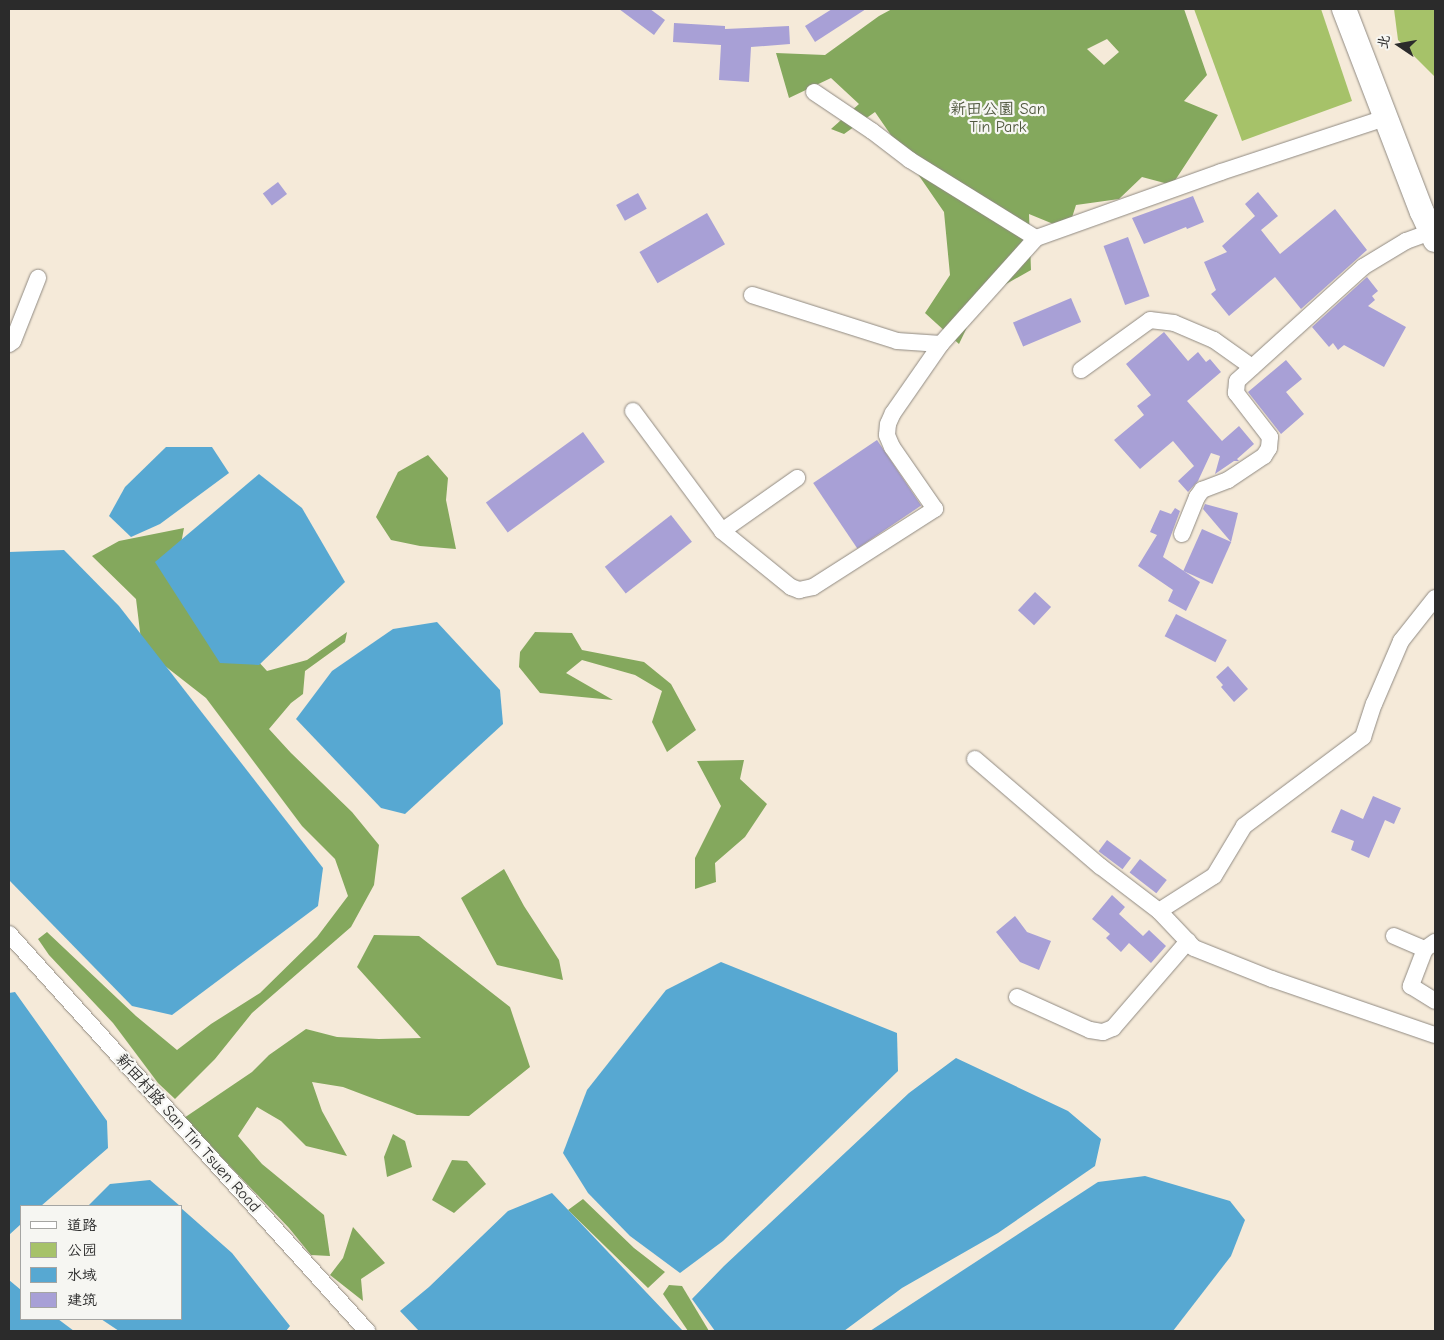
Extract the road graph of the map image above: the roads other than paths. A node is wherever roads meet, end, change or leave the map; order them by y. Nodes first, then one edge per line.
1 (1344, 9) edge
2 (814, 92) dead end
3 (1385, 118) junction
4 (1433, 236) edge
5 (1036, 238) junction
6 (38, 278) dead end
7 (752, 295) dead end
8 (9, 344) edge
9 (941, 344) junction
10 (1252, 367) junction
11 (1081, 370) dead end
12 (633, 411) dead end
13 (796, 478) dead end
14 (722, 531) junction
15 (1182, 534) dead end
16 (1435, 598) edge
17 (975, 759) dead end
18 (1159, 911) junction
19 (9, 934) edge
20 (1394, 936) dead end
21 (1188, 941) junction
22 (1430, 946) edge
23 (1018, 997) dead end
24 (1435, 1001) edge
25 (1435, 1035) edge
26 (367, 1331) edge

1 - 3 main road
2 - 5 street
3 - 4 main road
3 - 5 street
4 - 10 street
5 - 9 street
6 - 8 street
7 - 9 street
9 - 14 street
10 - 11 street
10 - 15 street
12 - 14 street
13 - 14 street
16 - 18 street
17 - 18 street
18 - 21 street
19 - 26 street, 新田村路 San Tin Tsuen Road
20 - 22 street
21 - 23 street
21 - 25 street
22 - 24 street

